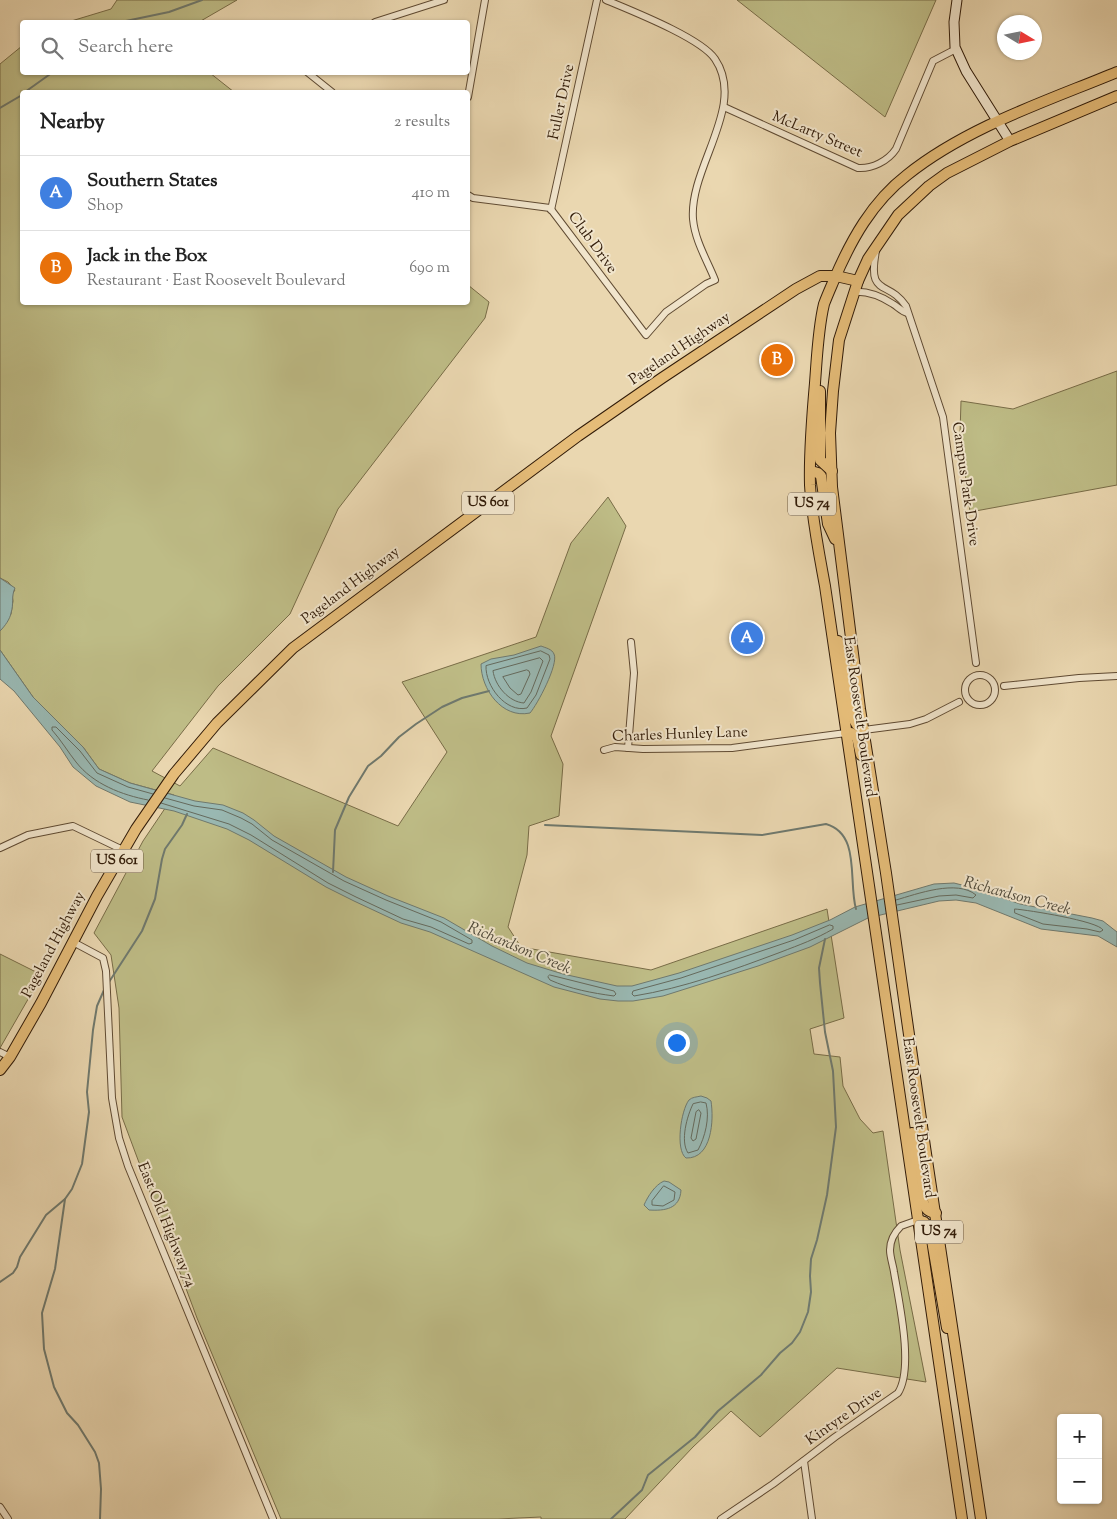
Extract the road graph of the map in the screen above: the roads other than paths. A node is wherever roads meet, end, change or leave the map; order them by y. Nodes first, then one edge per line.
1 (444, 0) edge
2 (485, 0) edge
3 (597, 0) edge
4 (606, 0) edge
5 (957, 0) edge
6 (381, 20) edge
7 (956, 49) junction
8 (1117, 72) edge
9 (311, 75) edge
10 (330, 90) edge
11 (469, 90) edge
12 (1117, 96) edge
13 (724, 107) junction
14 (998, 122) junction
15 (1010, 141) junction
16 (470, 196) edge
17 (552, 210) junction
18 (877, 246) junction
19 (836, 276) junction
20 (858, 281) junction
21 (854, 292) junction
22 (907, 313) junction
23 (817, 361) junction
24 (811, 471) junction
25 (832, 471) junction
26 (839, 550) junction
27 (829, 615) junction
28 (631, 642) dead end
29 (976, 663) junction
30 (983, 674) junction
31 (973, 676) junction
32 (1117, 676) edge
33 (994, 684) junction
34 (1004, 686) junction
35 (965, 693) junction
36 (994, 696) junction
37 (959, 702) junction
38 (971, 702) junction
39 (864, 730) junction
40 (846, 733) junction
41 (628, 748) junction
42 (604, 750) dead end
43 (880, 834) junction
44 (0, 848) edge
45 (123, 850) junction
46 (73, 942) junction
47 (0, 1052) edge
48 (10, 1057) junction
49 (0, 1070) edge
50 (898, 1079) junction
51 (936, 1213) junction
52 (918, 1220) junction
53 (958, 1356) junction
54 (804, 1461) junction
55 (0, 1507) edge
56 (8, 1519) edge
57 (273, 1519) edge
58 (721, 1519) edge
59 (812, 1519) edge
60 (962, 1519) edge
61 (982, 1519) edge

1 - 6 street
2 - 11 street
3 - 17 street, Fuller Drive
4 - 13 street
5 - 7 main road
7 - 13 street, McLarty Street
7 - 14 main road
8 - 14 highway, East Roosevelt Boulevard / US 74
9 - 10 street
12 - 15 highway, East Roosevelt Boulevard / US 74
13 - 17 street, Club Drive
14 - 15 main road
14 - 19 highway, East Roosevelt Boulevard / US 74
15 - 18 highway, East Roosevelt Boulevard / US 74
16 - 17 street, Club Drive
18 - 20 highway, East Roosevelt Boulevard / US 74
18 - 22 street, Campus Park Drive
19 - 20 highway, Pageland Highway / US 601
19 - 23 highway, East Roosevelt Boulevard / US 74
19 - 45 highway, Pageland Highway / US 601
20 - 21 highway, East Roosevelt Boulevard / US 74
21 - 22 street
21 - 25 highway, East Roosevelt Boulevard / US 74
22 - 29 street, Campus Park Drive
23 - 24 highway, East Roosevelt Boulevard / US 74
23 - 25 highway
24 - 26 highway
24 - 27 highway, East Roosevelt Boulevard / US 74
25 - 26 highway, East Roosevelt Boulevard / US 74
26 - 39 highway, East Roosevelt Boulevard / US 74
27 - 39 highway
27 - 40 highway, East Roosevelt Boulevard / US 74
28 - 41 street
29 - 30 street, Campus Park Drive
29 - 31 street, Campus Park Drive
30 - 31 street
30 - 33 street
31 - 35 street
32 - 34 street
33 - 34 street
33 - 36 street
34 - 36 street
35 - 37 street
35 - 38 street
36 - 38 street
37 - 38 street
37 - 39 street
39 - 43 highway, East Roosevelt Boulevard / US 74
40 - 41 street, Charles Hunley Lane
40 - 43 highway
40 - 50 highway, East Roosevelt Boulevard / US 74
41 - 42 street, Charles Hunley Lane
43 - 51 highway, East Roosevelt Boulevard / US 74
44 - 45 street
45 - 46 highway, Pageland Highway / US 601
46 - 48 highway, Pageland Highway / US 601
46 - 57 street, East Old Highway 74
47 - 48 street
48 - 49 highway, Pageland Highway / US 601
50 - 51 highway
50 - 52 highway, East Roosevelt Boulevard / US 74
51 - 53 highway, East Roosevelt Boulevard / US 74
52 - 53 highway
52 - 54 street, Kintyre Drive
52 - 60 highway, East Roosevelt Boulevard / US 74
53 - 61 highway, East Roosevelt Boulevard / US 74
54 - 58 street, Kintyre Drive
54 - 59 street
55 - 56 street

